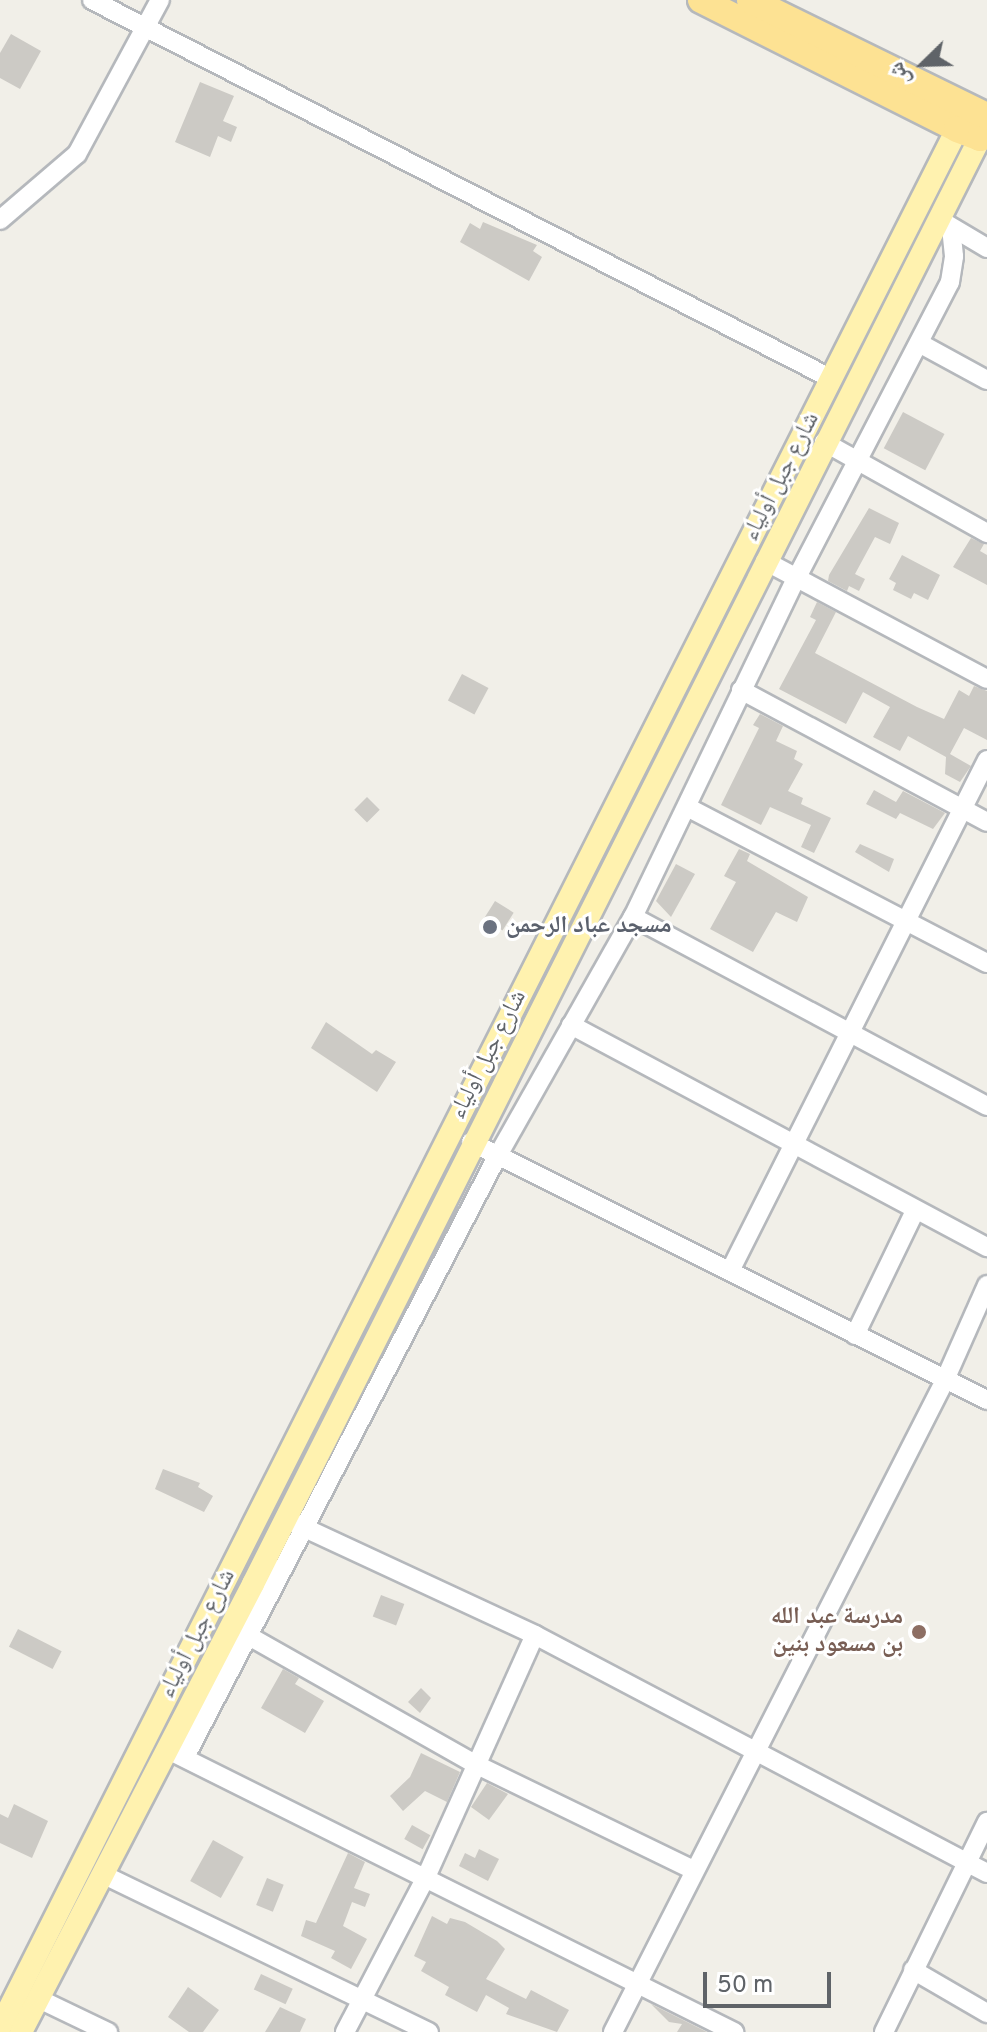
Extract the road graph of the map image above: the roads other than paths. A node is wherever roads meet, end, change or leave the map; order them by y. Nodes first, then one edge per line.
1 (92, 0) edge
2 (160, 0) edge
3 (701, 0) edge
4 (750, 0) edge
5 (145, 28) junction
6 (979, 120) edge
7 (0, 220) edge
8 (945, 223) junction
9 (987, 248) edge
10 (919, 343) junction
11 (832, 379) junction
12 (987, 380) edge
13 (824, 442) junction
14 (856, 463) junction
15 (987, 533) edge
16 (765, 561) junction
17 (795, 581) junction
18 (987, 679) edge
19 (741, 690) junction
20 (987, 760) edge
21 (687, 807) junction
22 (963, 810) junction
23 (987, 822) edge
24 (633, 917) junction
25 (906, 921) junction
26 (987, 963) edge
27 (571, 1025) junction
28 (852, 1036) junction
29 (987, 1106) edge
30 (471, 1142) junction
31 (793, 1147) junction
32 (497, 1157) junction
33 (915, 1211) junction
34 (987, 1247) edge
35 (730, 1271) junction
36 (987, 1285) edge
37 (855, 1335) junction
38 (945, 1380) junction
39 (987, 1400) edge
40 (294, 1523) junction
41 (247, 1635) junction
42 (535, 1635) junction
43 (754, 1749) junction
44 (176, 1753) junction
45 (475, 1764) junction
46 (987, 1822) edge
47 (967, 1862) junction
48 (693, 1870) junction
49 (987, 1873) edge
50 (102, 1874) junction
51 (426, 1877) junction
52 (913, 1970) junction
53 (637, 1983) junction
54 (37, 1998) junction
55 (365, 2000) junction
56 (987, 2013) edge
57 (0, 2027) edge
58 (21, 2032) edge
59 (108, 2032) edge
60 (345, 2032) edge
61 (429, 2032) edge
62 (613, 2032) edge
63 (734, 2032) edge
64 (884, 2032) edge

1 - 5 street
2 - 5 street
3 - 6 highway
4 - 6 highway
5 - 7 street
5 - 11 street
6 - 8 main road, شارع جبل أولياء
6 - 11 main road, شارع جبل أولياء
8 - 9 street
8 - 10 street
8 - 13 main road, شارع جبل أولياء
10 - 12 street
10 - 14 street
11 - 57 main road, شارع جبل أولياء
13 - 14 street
13 - 16 main road, شارع جبل أولياء
14 - 15 street
14 - 17 street
16 - 17 street
16 - 30 main road, شارع جبل أولياء
17 - 18 street
17 - 19 street
19 - 21 street
19 - 22 street
20 - 22 street
21 - 24 street
21 - 25 street
22 - 23 street
22 - 25 street
24 - 27 street
24 - 28 street
25 - 26 street
25 - 28 street
27 - 31 street
27 - 32 street
28 - 29 street
28 - 31 street
30 - 32 street
30 - 40 main road, شارع جبل أولياء
31 - 33 street
31 - 35 street
32 - 35 street
32 - 40 street
33 - 34 street
33 - 37 street
35 - 37 street
36 - 38 street
37 - 38 street
38 - 39 street
38 - 43 street
40 - 41 street
40 - 42 street
40 - 44 main road, شارع جبل أولياء
41 - 44 street
41 - 45 street
42 - 43 street
42 - 45 street
43 - 47 street
43 - 48 street
44 - 50 main road, شارع جبل أولياء
44 - 51 street
45 - 48 street
45 - 51 street
46 - 47 street
47 - 49 street
47 - 52 street
48 - 53 street
50 - 54 main road, شارع جبل أولياء
50 - 55 street
51 - 53 street
51 - 55 street
52 - 56 street
52 - 64 street
53 - 62 street
53 - 63 street
54 - 58 main road, شارع جبل أولياء
54 - 59 street
55 - 60 street
55 - 61 street

